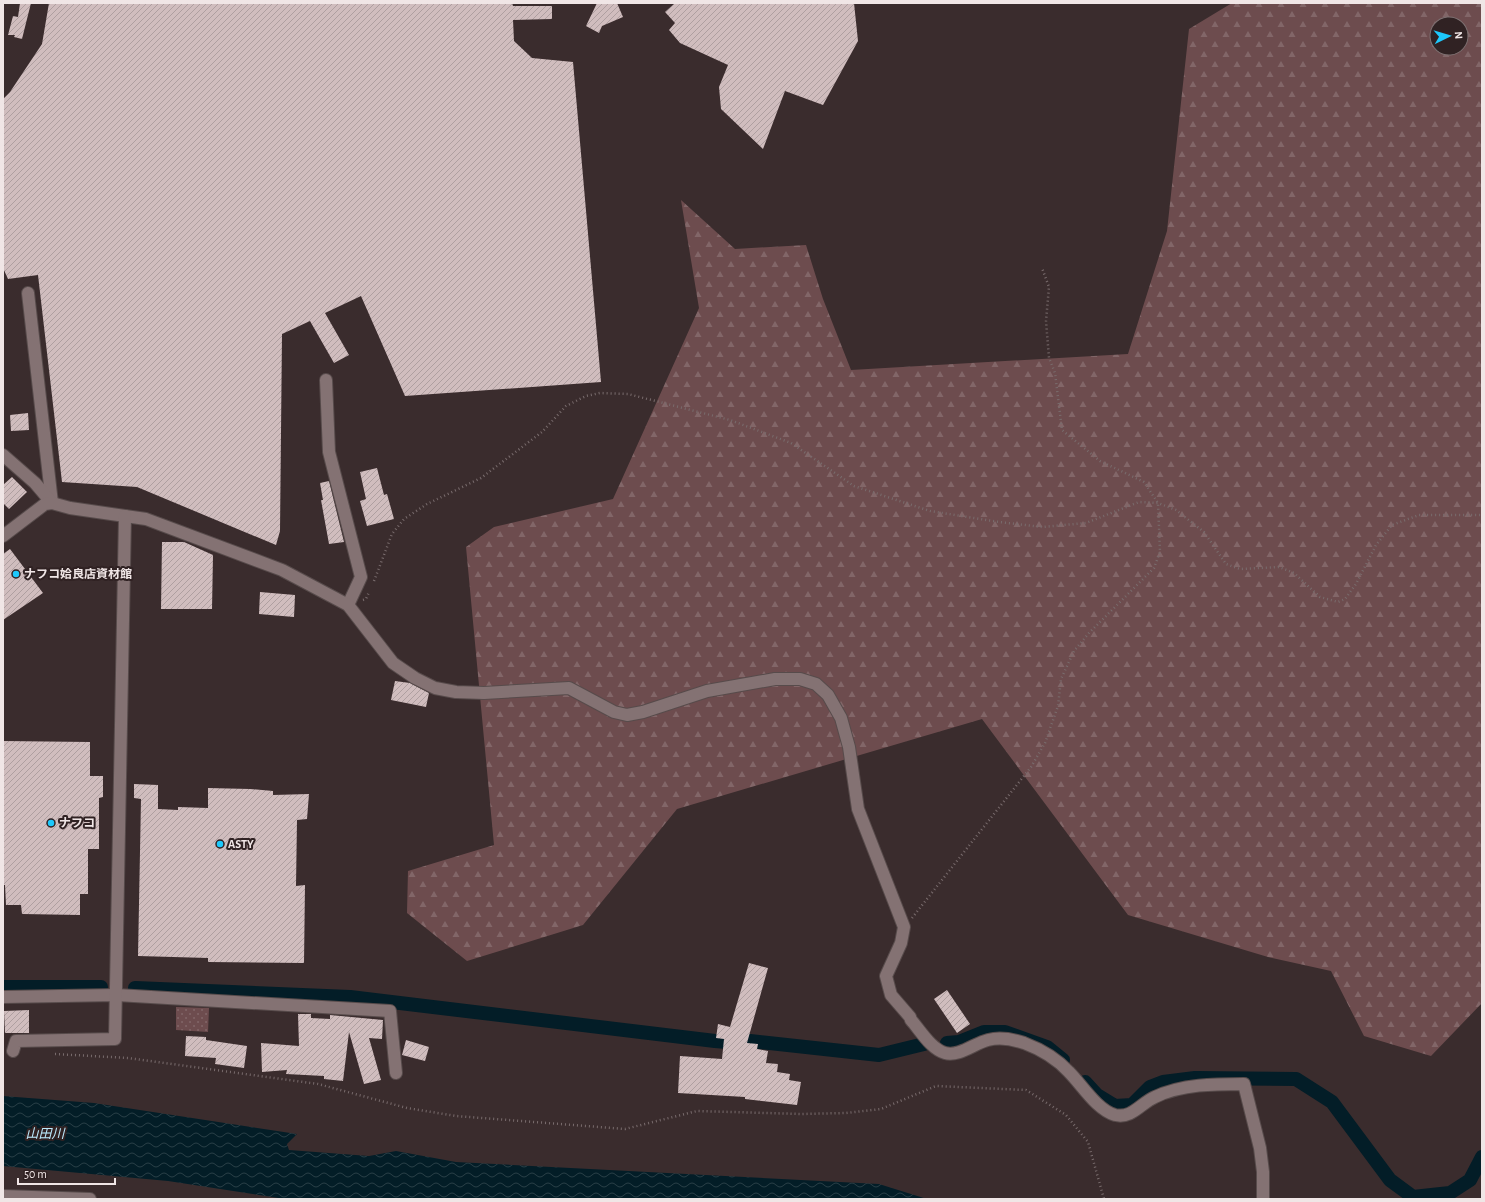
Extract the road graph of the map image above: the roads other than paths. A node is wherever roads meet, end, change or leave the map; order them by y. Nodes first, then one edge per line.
1 (28, 294) dead end
2 (326, 380) dead end
3 (3, 455) edge
4 (52, 503) junction
5 (125, 516) junction
6 (3, 536) edge
7 (348, 606) junction
8 (117, 995) junction
9 (3, 998) edge
10 (13, 1051) dead end
11 (396, 1073) dead end
12 (3, 1196) edge
13 (90, 1199) edge
14 (1262, 1199) edge

1 - 4 street
2 - 7 street
3 - 4 street
4 - 5 street
4 - 6 street
5 - 7 street
5 - 8 street
7 - 14 street
8 - 9 street
8 - 10 street
8 - 11 street
12 - 13 street

